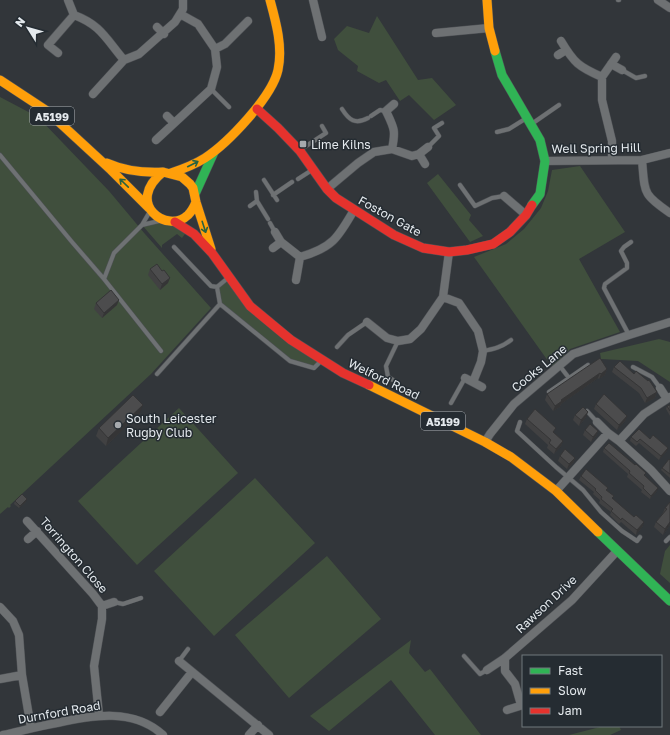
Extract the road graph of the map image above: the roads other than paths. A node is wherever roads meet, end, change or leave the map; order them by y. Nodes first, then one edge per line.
1 (68, 0) edge
2 (183, 0) edge
3 (270, 0) edge
4 (313, 0) edge
5 (487, 0) edge
6 (658, 0) edge
7 (670, 8) edge
8 (180, 14) junction
9 (74, 15) junction
10 (248, 21) dead end
11 (157, 26) dead end
12 (489, 28) junction
13 (436, 33) dead end
14 (164, 34) junction
15 (322, 37) dead end
16 (561, 41) dead end
17 (215, 49) junction
18 (566, 50) junction
19 (58, 53) dead end
20 (558, 55) dead end
21 (124, 60) junction
22 (622, 70) joint
23 (645, 76) dead end
24 (602, 77) junction
25 (0, 80) edge
26 (211, 89) junction
27 (93, 94) dead end
28 (394, 104) dead end
29 (559, 105) dead end
30 (229, 107) dead end
31 (257, 109) junction
32 (342, 110) dead end
33 (386, 110) junction
34 (167, 116) dead end
35 (529, 121) junction
36 (442, 123) dead end
37 (174, 124) junction
38 (322, 126) dead end
39 (497, 132) dead end
40 (156, 140) dead end
41 (428, 147) joint
42 (392, 149) junction
43 (300, 150) junction
44 (214, 152) junction
45 (670, 153) edge
46 (419, 154) junction
47 (0, 155) edge
48 (99, 159) junction
49 (612, 160) junction
50 (642, 160) junction
51 (545, 161) junction
52 (425, 164) dead end
53 (312, 170) junction
54 (167, 173) junction
55 (298, 178) dead end
56 (264, 180) dead end
57 (292, 182) dead end
58 (460, 185) dead end
59 (327, 189) junction
60 (256, 192) dead end
61 (273, 194) junction
62 (504, 196) joint
63 (196, 198) junction
64 (277, 200) dead end
65 (257, 201) junction
66 (250, 206) dead end
67 (149, 210) junction
68 (354, 210) junction
69 (670, 213) edge
70 (526, 215) junction
71 (268, 219) dead end
72 (163, 220) junction
73 (175, 222) junction
74 (270, 224) dead end
75 (142, 226) junction
76 (275, 232) joint
77 (281, 242) junction
78 (631, 242) dead end
79 (174, 247) dead end
80 (273, 248) dead end
81 (449, 252) junction
82 (212, 253) junction
83 (300, 257) junction
84 (229, 277) junction
85 (104, 279) junction
86 (296, 280) dead end
87 (217, 287) junction
88 (443, 297) junction
89 (220, 304) junction
90 (366, 322) joint
91 (670, 322) edge
92 (629, 335) junction
93 (511, 340) dead end
94 (398, 341) junction
95 (337, 347) dead end
96 (161, 350) dead end
97 (483, 351) junction
98 (323, 360) junction
99 (559, 365) junction
100 (588, 365) edge
101 (633, 367) dead end
102 (157, 374) dead end
103 (465, 378) joint
104 (568, 378) junction
105 (393, 380) dead end
106 (473, 382) junction
107 (482, 387) dead end
108 (660, 388) joint
109 (549, 392) edge
110 (668, 398) edge
111 (451, 403) dead end
112 (587, 411) edge
113 (520, 422) dead end
114 (597, 422) joint
115 (608, 433) junction
116 (619, 441) junction
117 (485, 442) junction
118 (569, 477) junction
119 (556, 491) junction
120 (670, 491) edge
121 (27, 520) dead end
122 (36, 531) junction
123 (640, 537) dead end
124 (670, 537) edge
125 (28, 538) dead end
126 (666, 541) dead end
127 (617, 551) junction
128 (141, 598) dead end
129 (670, 601) edge
130 (114, 602) joint
131 (102, 606) junction
132 (0, 607) edge
133 (188, 650) dead end
134 (464, 656) dead end
135 (505, 658) junction
136 (179, 661) joint
137 (487, 670) joint
138 (192, 672) junction
139 (22, 675) junction
140 (0, 679) edge
141 (522, 705) edge
142 (507, 710) dead end
143 (160, 712) dead end
144 (99, 715) junction
145 (258, 725) junction
146 (31, 728) junction
147 (3, 735) edge
148 (163, 735) edge
149 (250, 735) edge
150 (269, 735) edge

1 - 9 street
2 - 8 street
3 - 31 main road
4 - 15 street
5 - 12 main road, Foston Gate
6 - 7 street
8 - 14 street
8 - 17 street
9 - 19 street
9 - 21 street
10 - 17 street
11 - 14 street
12 - 13 street
12 - 35 main road, Foston Gate
14 - 21 street
16 - 18 street
17 - 26 street
18 - 20 street
18 - 24 street
21 - 27 street
22 - 23 lane
22 - 24 street
24 - 49 street
25 - 48 main road, A5199
26 - 30 lane
26 - 37 street
28 - 33 street
29 - 35 lane
31 - 43 main road, Foston Gate
31 - 44 main road
32 - 33 lane
33 - 42 street
34 - 37 street
35 - 39 lane
35 - 51 main road, Foston Gate
36 - 41 lane
37 - 40 street
38 - 43 lane
41 - 46 street
42 - 46 street
42 - 59 street
43 - 53 main road, Foston Gate
54 -> 44 main road
44 - 63 main road
45 - 50 street, Well Spring Hill
46 - 52 street
47 - 85 lane
48 - 54 main road, A5199
67 -> 48 main road, A5199
49 - 50 street, Well Spring Hill
49 - 51 street, Well Spring Hill
50 - 69 street
51 - 70 main road, Foston Gate
53 - 55 lane
53 - 59 main road, Foston Gate
54 - 63 main road
54 - 67 main road
56 - 61 lane
57 - 61 lane
58 - 62 lane
59 - 68 main road, Foston Gate
60 - 65 lane
61 - 64 lane
62 - 70 street
63 - 73 main road
63 -> 82 main road, Welford Road / A5199
65 - 66 lane
65 - 71 lane
67 - 72 main road
67 - 75 lane
68 - 81 main road, Foston Gate
68 - 83 street
70 - 81 main road, Foston Gate
72 - 73 main road
72 - 75 lane
73 - 82 main road, Welford Road / A5199
74 - 76 lane
75 - 85 lane
76 - 77 street
77 - 80 street
77 - 83 street
78 - 92 lane
79 - 87 lane
81 - 88 street
82 - 84 main road, Welford Road / A5199
83 - 86 street
84 - 87 lane
84 - 98 main road, Welford Road / A5199
85 - 96 lane
87 - 89 lane
88 - 94 street
88 - 97 street
89 - 98 lane
89 - 102 lane
90 - 94 street
90 - 95 lane
91 - 92 street, Cooks Lane
92 - 99 street, Cooks Lane
93 - 97 lane
94 - 105 lane
97 - 106 street
98 - 117 main road, Welford Road / A5199
99 - 104 lane
99 - 117 street, Cooks Lane
100 - 104 lane, Cooks Lane
101 - 108 lane
103 - 106 street
103 - 111 lane
104 - 109 lane, Cooks Lane
106 - 107 street
108 - 110 street
110 - 116 street
112 - 114 lane
113 - 118 lane
114 - 115 street
115 - 116 street
115 - 118 street
116 - 120 street
117 - 119 main road, Welford Road / A5199
118 - 119 street
118 - 123 lane
119 - 127 main road, Welford Road / A5199
121 - 122 street, Torrington Close
122 - 125 street
122 - 131 street, Torrington Close
124 - 126 lane
127 - 129 main road, Welford Road / A5199
127 - 135 street, Rawson Drive
128 - 130 lane
130 - 131 street, Torrington Close
131 - 144 street, Torrington Close
132 - 139 street
133 - 136 lane
134 - 137 lane
135 - 137 street, Rawson Drive
135 - 141 street
136 - 138 street
138 - 143 street
138 - 145 street
139 - 140 street
139 - 146 street
141 - 142 street
144 - 146 street, Durnford Road
144 - 148 street, Durnford Road
145 - 149 street
145 - 150 street
146 - 147 street, Durnford Road

